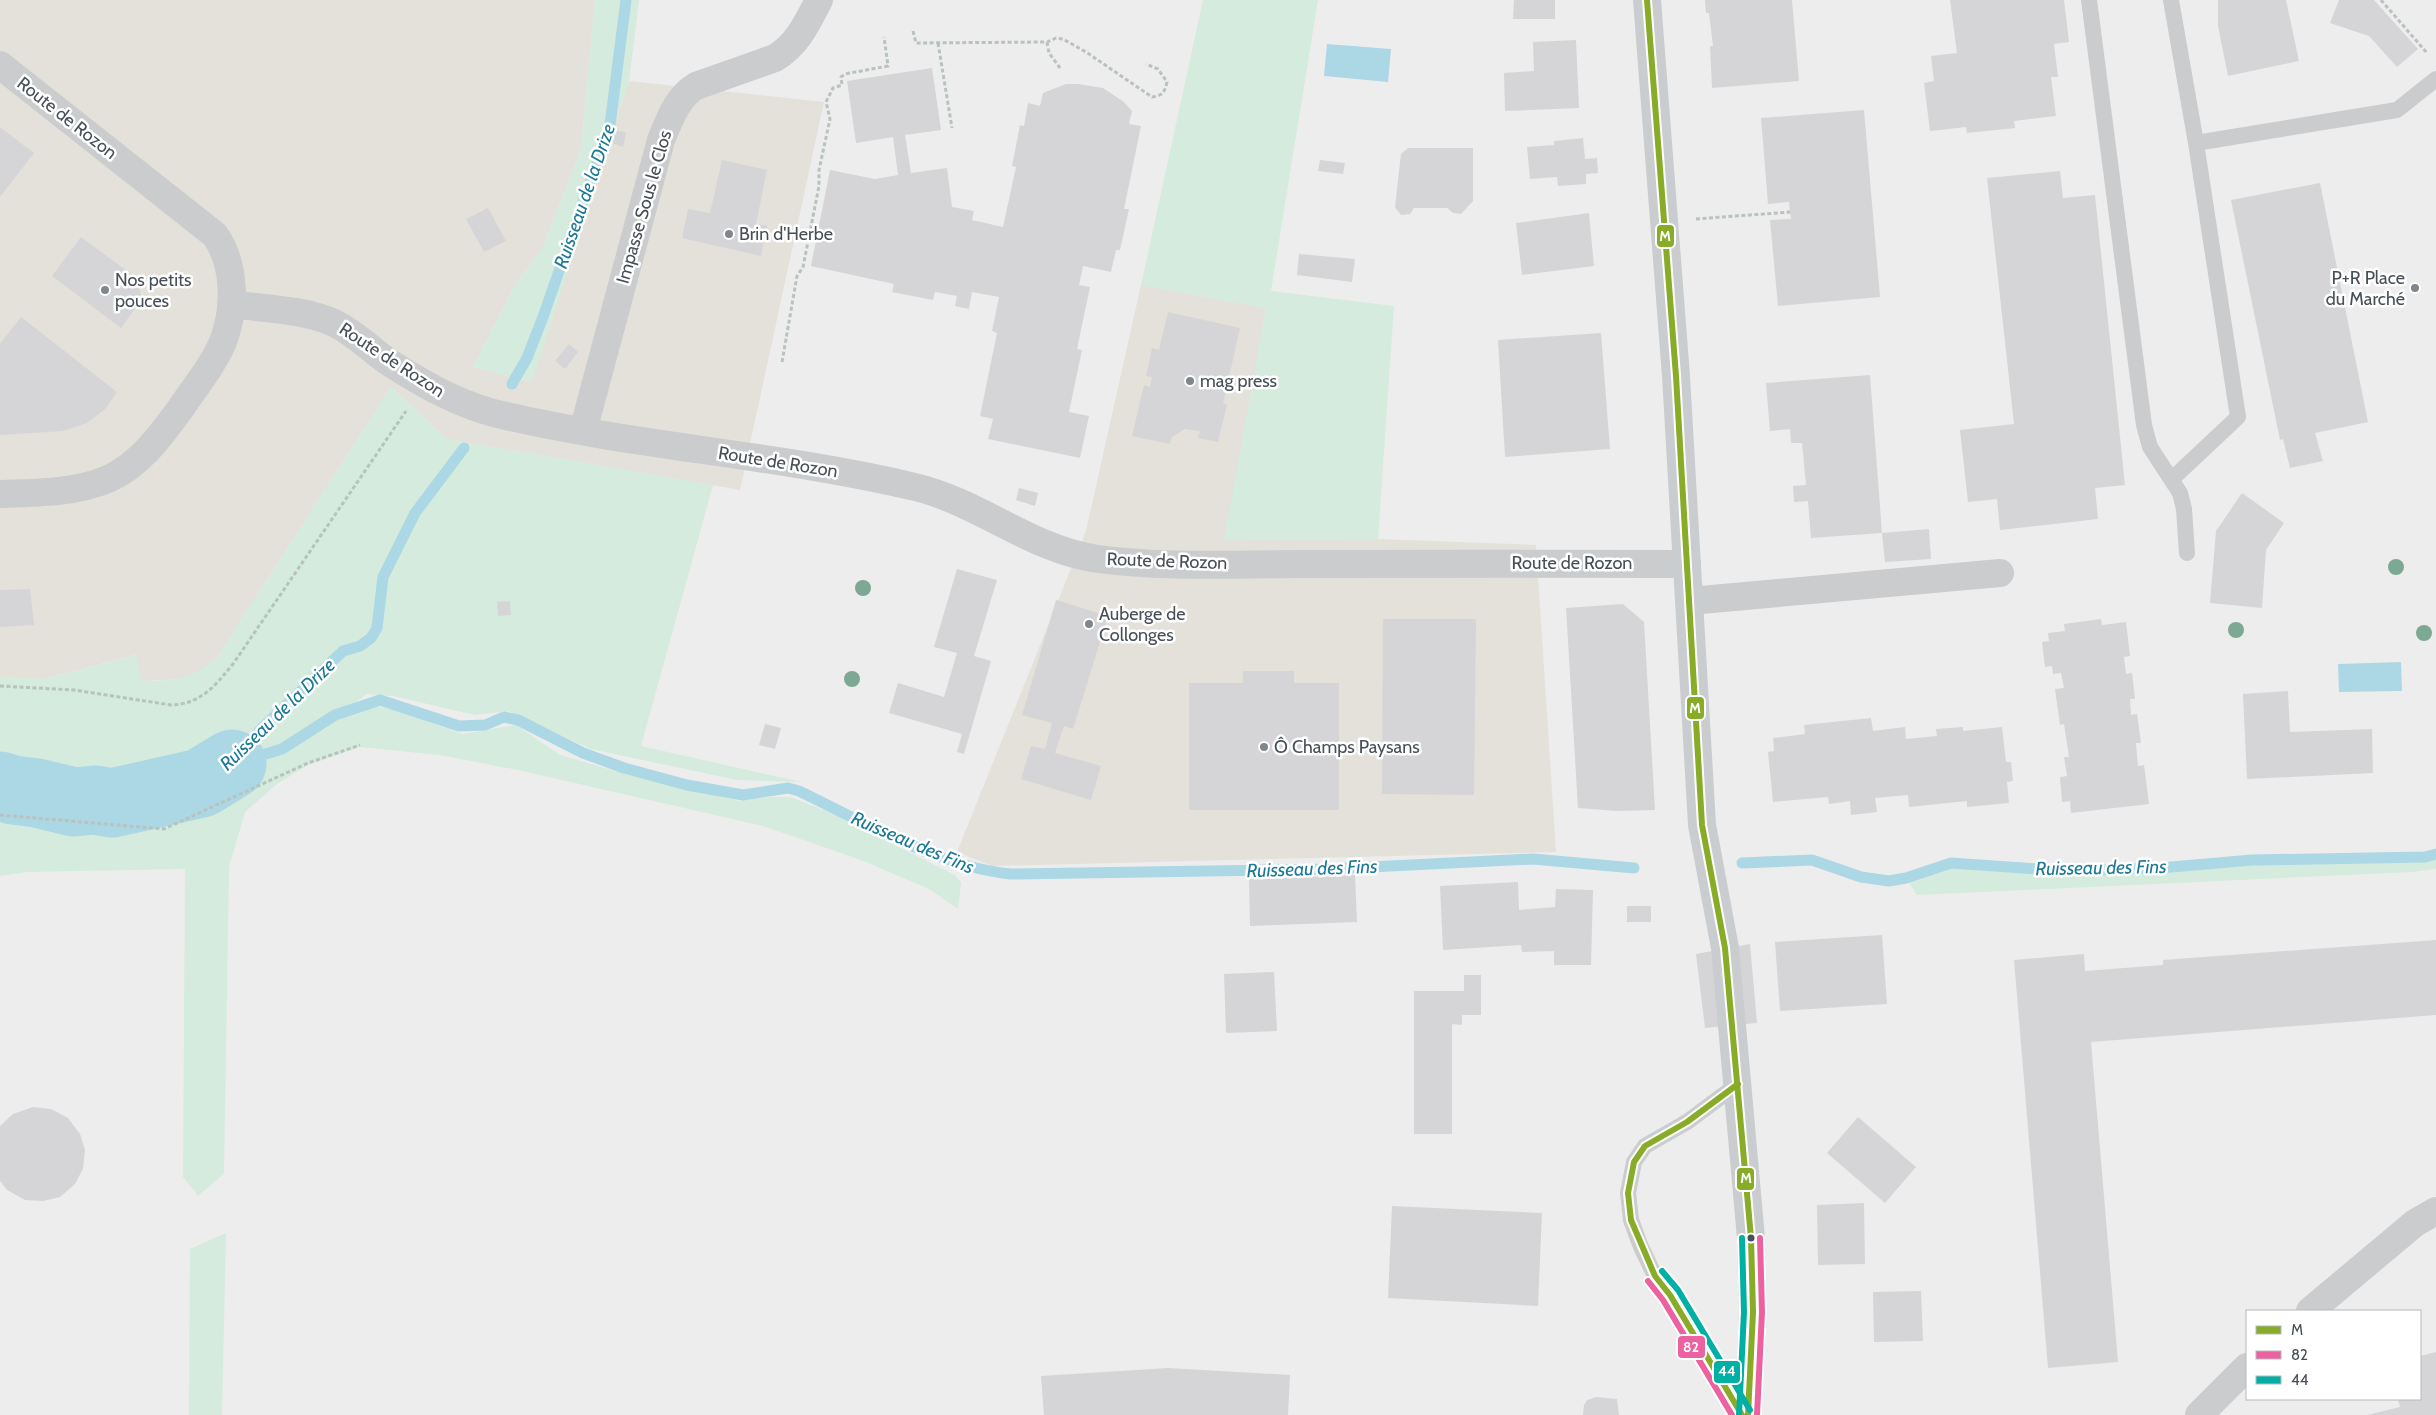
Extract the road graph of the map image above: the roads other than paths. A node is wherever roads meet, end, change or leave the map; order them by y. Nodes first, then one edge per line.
1 (819, 0) edge
2 (1647, 0) edge
3 (2089, 0) edge
4 (2171, 0) edge
5 (0, 65) edge
6 (2436, 79) edge
7 (2196, 143) junction
8 (231, 304) junction
9 (583, 431) junction
10 (2172, 479) junction
11 (0, 494) edge
12 (2187, 553) dead end
13 (1687, 564) junction
14 (2000, 573) dead end
15 (1690, 601) junction
16 (1738, 1084) junction
17 (2436, 1211) edge
18 (2311, 1310) edge
19 (2246, 1368) edge
20 (1742, 1415) edge
21 (1748, 1415) edge
22 (2199, 1415) edge

1 - 9 street, Impasse Sous le Clos
2 - 13 main road
3 - 10 lane
4 - 7 lane
5 - 8 street, Route de Rozon
6 - 7 lane
7 - 10 lane
8 - 9 street, Route de Rozon
8 - 11 street
9 - 13 street, Route de Rozon
10 - 12 lane
13 - 15 main road
14 - 15 street
15 - 16 main road
16 - 20 lane
16 - 21 main road
17 - 18 street
19 - 22 street

